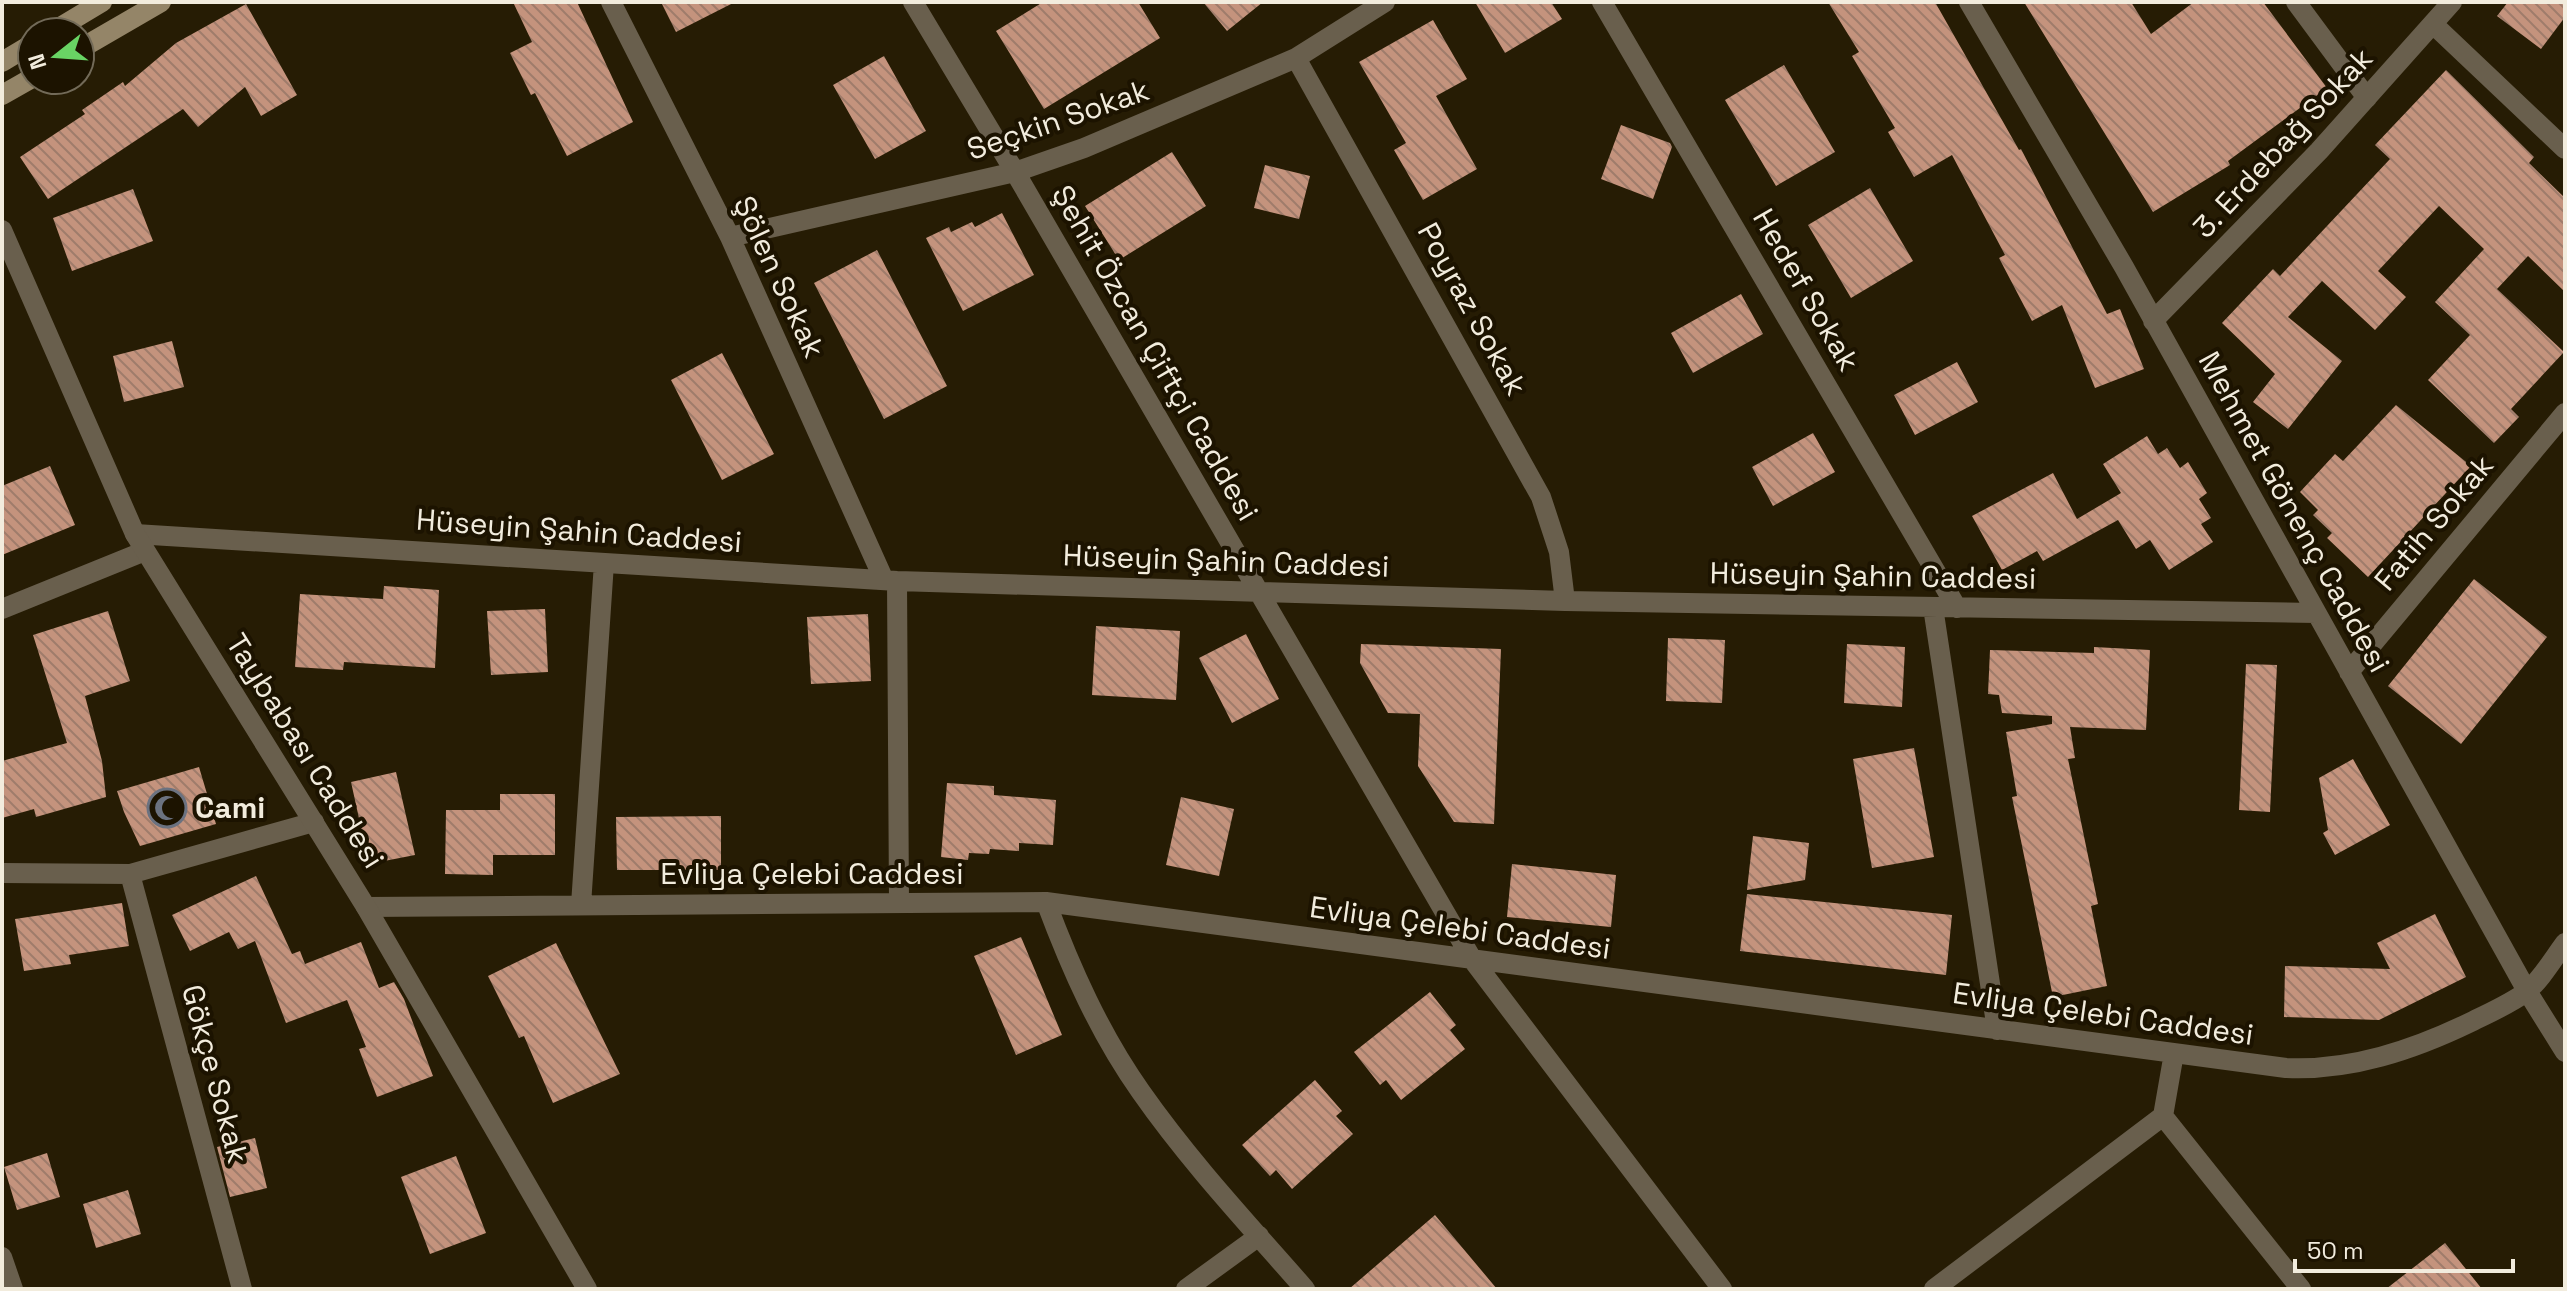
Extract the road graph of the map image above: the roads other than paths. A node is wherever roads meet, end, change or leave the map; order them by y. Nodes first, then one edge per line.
1 (102, 2) edge
2 (161, 2) edge
3 (611, 2) edge
4 (913, 2) edge
5 (1385, 2) edge
6 (1602, 2) edge
7 (1969, 2) edge
8 (2296, 2) edge
9 (2452, 2) edge
10 (79, 16) edge
11 (2433, 24) junction
12 (96, 40) edge
13 (1296, 58) junction
14 (2367, 98) junction
15 (2565, 149) edge
16 (1015, 172) junction
17 (2, 230) edge
18 (730, 237) junction
19 (2153, 321) junction
20 (2565, 413) edge
21 (140, 542) junction
22 (604, 563) junction
23 (890, 580) junction
24 (1258, 592) junction
25 (1565, 601) junction
26 (1933, 607) junction
27 (1957, 608) junction
28 (2, 609) edge
29 (2316, 613) junction
30 (2349, 672) junction
31 (314, 822) junction
32 (2, 873) edge
33 (130, 874) junction
34 (1046, 902) junction
35 (899, 903) junction
36 (581, 905) junction
37 (366, 907) junction
38 (2565, 943) edge
39 (1472, 959) junction
40 (2527, 991) junction
41 (1997, 1030) junction
42 (2565, 1052) edge
43 (2174, 1053) junction
44 (2163, 1116) junction
45 (1259, 1236) junction
46 (2, 1257) edge
47 (13, 1289) edge
48 (242, 1289) edge
49 (587, 1289) edge
50 (1186, 1289) edge
51 (1305, 1289) edge
52 (1722, 1289) edge
53 (1934, 1289) edge
54 (2301, 1289) edge

1 - 10 main road
2 - 12 main road
3 - 18 street, Şölen Sokak
4 - 16 street, Şehit Özcan Çiftçi Caddesi
5 - 13 street, Seçkin Sokak
6 - 27 street, Hedef Sokak
7 - 19 street, Mehmet Gönenç Caddesi
8 - 14 street
9 - 11 street, 3. Erdebağ Sokak
11 - 14 street, 3. Erdebağ Sokak
11 - 15 street
13 - 16 street, Seçkin Sokak
13 - 25 street, Poyraz Sokak
14 - 19 street, 3. Erdebağ Sokak
16 - 18 street, Seçkin Sokak
16 - 24 street, Şehit Özcan Çiftçi Caddesi
17 - 21 street, Taybabası Caddesi
18 - 23 street, Şölen Sokak
19 - 29 street, Mehmet Gönenç Caddesi
20 - 30 street, Fatih Sokak
21 - 22 street, Hüseyin Şahin Caddesi
21 - 28 street
21 - 31 street, Taybabası Caddesi
22 - 23 street, Hüseyin Şahin Caddesi
22 - 36 street
23 - 24 street, Hüseyin Şahin Caddesi
23 - 35 street
24 - 25 street, Hüseyin Şahin Caddesi
24 - 39 street, Şehit Özcan Çiftçi Caddesi
25 - 26 street, Hüseyin Şahin Caddesi
26 - 27 street, Hüseyin Şahin Caddesi
26 - 41 street
27 - 29 street, Hüseyin Şahin Caddesi
29 - 30 street, Mehmet Gönenç Caddesi
30 - 40 street, Mehmet Gönenç Caddesi
31 - 33 street
31 - 37 street, Taybabası Caddesi
32 - 33 street
33 - 48 street, Gökçe Sokak
34 - 35 street, Evliya Çelebi Caddesi
34 - 39 street, Evliya Çelebi Caddesi
34 - 45 street
35 - 36 street, Evliya Çelebi Caddesi
36 - 37 street, Evliya Çelebi Caddesi
37 - 49 street, Taybabası Caddesi
38 - 40 street
39 - 41 street, Evliya Çelebi Caddesi
39 - 52 street, Şehit Özcan Çiftçi Caddesi
40 - 42 street, Mehmet Gönenç Caddesi
40 - 43 street, Evliya Çelebi Caddesi
41 - 43 street, Evliya Çelebi Caddesi
43 - 44 street
44 - 53 street
44 - 54 street
45 - 50 street
45 - 51 street
46 - 47 street

